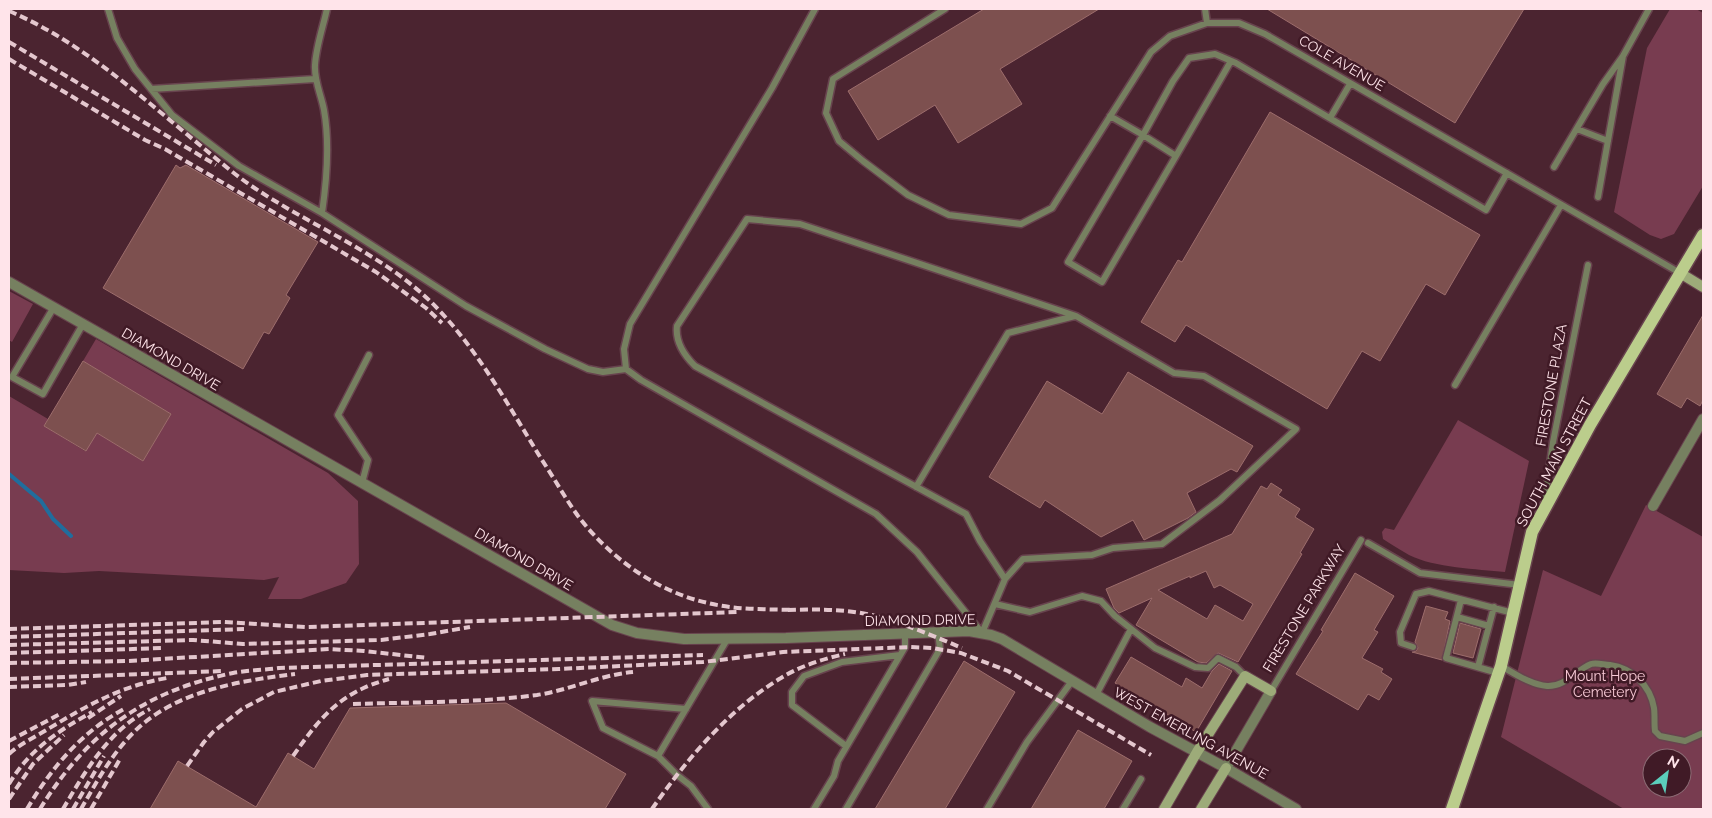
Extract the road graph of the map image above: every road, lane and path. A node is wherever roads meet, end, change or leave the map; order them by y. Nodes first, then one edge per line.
1 (108, 9) edge
2 (327, 9) edge
3 (815, 9) edge
4 (945, 9) edge
5 (1204, 9) edge
6 (1649, 9) edge
7 (1207, 23) junction
8 (1623, 56) junction
9 (1232, 61) junction
10 (315, 79) junction
11 (1350, 84) junction
12 (151, 89) junction
13 (1110, 116) junction
14 (1330, 118) junction
15 (1577, 129) junction
16 (1143, 135) junction
17 (1608, 141) junction
18 (1176, 156) junction
19 (1554, 167) dead end
20 (1507, 173) junction
21 (1598, 196) dead end
22 (1561, 204) junction
23 (322, 213) junction
24 (1703, 235) edge
25 (1588, 265) dead end
26 (1680, 273) junction
27 (9, 282) edge
28 (1703, 287) edge
29 (54, 307) junction
30 (1076, 316) junction
31 (83, 324) junction
32 (369, 355) dead end
33 (626, 369) junction
34 (1455, 385) dead end
35 (1703, 419) edge
36 (362, 483) junction
37 (916, 487) junction
38 (1653, 506) dead end
39 (1544, 510) junction
40 (1361, 540) dead end
41 (1368, 543) dead end
42 (1005, 579) junction
43 (1520, 585) junction
44 (1461, 600) junction
45 (995, 604) junction
46 (1494, 607) junction
47 (1513, 613) junction
48 (1457, 617) junction
49 (1489, 626) junction
50 (1131, 628) junction
51 (938, 632) junction
52 (905, 633) junction
53 (982, 633) junction
54 (728, 638) junction
55 (1413, 647) dead end
56 (900, 656) junction
57 (1478, 667) junction
58 (1500, 670) junction
59 (1245, 676) junction
60 (1072, 681) junction
61 (1271, 691) junction
62 (1096, 695) junction
63 (686, 709) junction
64 (1703, 733) edge
65 (846, 746) junction
66 (1197, 752) junction
67 (658, 756) junction
68 (1226, 768) junction
69 (1141, 779) dead end
70 (1454, 808) edge
71 (708, 809) edge
72 (814, 809) edge
73 (846, 809) edge
74 (987, 809) edge
75 (1123, 809) edge
76 (1164, 809) edge
77 (1201, 809) edge
78 (1296, 809) edge

1 - 12 lane
2 - 10 lane
3 - 33 lane
4 - 13 lane, COLE AVENUE
5 - 7 lane
6 - 8 lane
7 - 11 lane, COLE AVENUE
7 - 13 lane, COLE AVENUE
8 - 15 lane
8 - 17 lane
9 - 14 lane
9 - 16 lane
9 - 18 lane
10 - 12 lane
10 - 23 lane
11 - 14 lane
11 - 20 lane, COLE AVENUE
12 - 23 lane
13 - 16 lane
14 - 20 lane
15 - 17 lane
15 - 19 lane
16 - 18 lane
16 - 18 lane
17 - 21 lane
20 - 22 lane, COLE AVENUE
22 - 26 lane, COLE AVENUE
22 - 34 lane
23 - 33 lane
24 - 26 main road, SOUTH MAIN STREET
25 - 39 lane, FIRESTONE PLAZA
26 - 28 street, COLE AVENUE
26 - 39 main road, SOUTH MAIN STREET
27 - 29 street, DIAMOND DRIVE
29 - 31 street, DIAMOND DRIVE
29 - 31 lane
30 - 37 lane
30 - 37 lane
30 - 42 lane
31 - 36 street, DIAMOND DRIVE
32 - 36 lane
33 - 53 lane
35 - 38 street
36 - 54 street, DIAMOND DRIVE
37 - 42 lane
39 - 43 main road, SOUTH MAIN STREET
40 - 61 lane, FIRESTONE PARKWAY
41 - 43 lane
42 - 45 lane
43 - 47 main road, SOUTH MAIN STREET
44 - 46 lane
44 - 48 lane
44 - 55 lane
45 - 50 lane
45 - 53 lane
46 - 47 lane
46 - 49 lane
47 - 58 main road, SOUTH MAIN STREET
48 - 49 lane
48 - 57 lane
49 - 57 lane
50 - 59 lane
50 - 62 lane
51 - 52 street, DIAMOND DRIVE
51 - 53 street, DIAMOND DRIVE
51 - 73 lane
52 - 54 street, DIAMOND DRIVE
52 - 56 lane
53 - 60 street, DIAMOND DRIVE
54 - 63 lane
56 - 65 lane
56 - 65 lane
57 - 58 lane
58 - 64 lane
58 - 70 main road, SOUTH MAIN STREET
59 - 61 street, FIRESTONE PARKWAY
59 - 66 street, FIRESTONE PARKWAY
60 - 62 street, WEST EMERLING AVENUE
60 - 74 lane
61 - 68 street, FIRESTONE PARKWAY
62 - 66 street, WEST EMERLING AVENUE
63 - 67 lane
63 - 67 lane
65 - 72 lane
66 - 68 street, WEST EMERLING AVENUE
66 - 76 street, FIRESTONE PARKWAY
67 - 71 lane
68 - 77 street, FIRESTONE PARKWAY
68 - 78 street, WEST EMERLING AVENUE
69 - 75 lane

